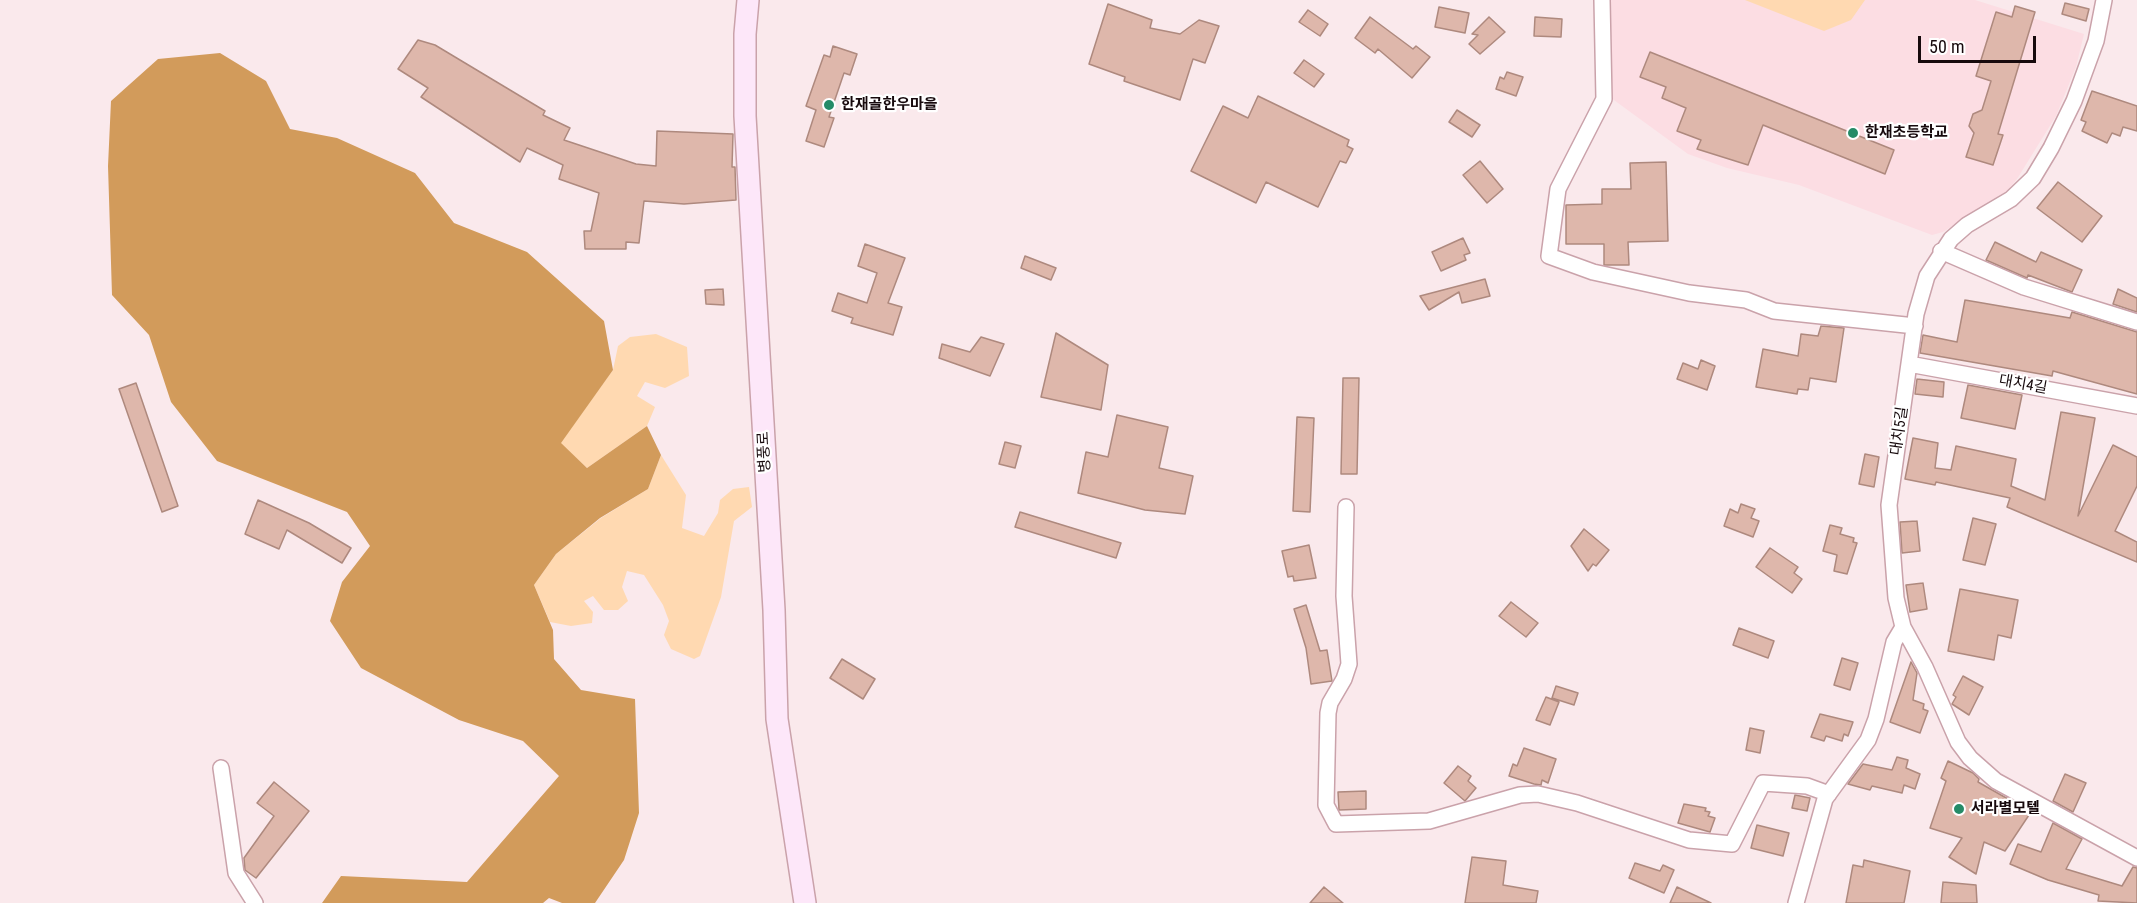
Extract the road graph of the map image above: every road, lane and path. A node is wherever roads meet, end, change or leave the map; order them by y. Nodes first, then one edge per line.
1 (748, 0) edge
2 (1602, 0) edge
3 (2104, 0) edge
4 (1941, 251) junction
5 (2137, 322) edge
6 (1915, 326) junction
7 (1909, 364) junction
8 (2137, 406) edge
9 (1346, 507) dead end
10 (1903, 627) junction
11 (221, 768) dead end
12 (1829, 794) junction
13 (2137, 858) edge
14 (255, 903) edge
15 (806, 903) edge
16 (1796, 903) edge

1 - 15 main road, 병풍로
2 - 6 street
3 - 4 street, 대치5길
4 - 5 street
4 - 6 street, 대치5길
6 - 7 street, 대치5길
7 - 8 street, 대치4길
7 - 10 street, 대치5길
9 - 12 street
10 - 12 street
10 - 13 street, 대치5길
11 - 14 street
12 - 16 street

